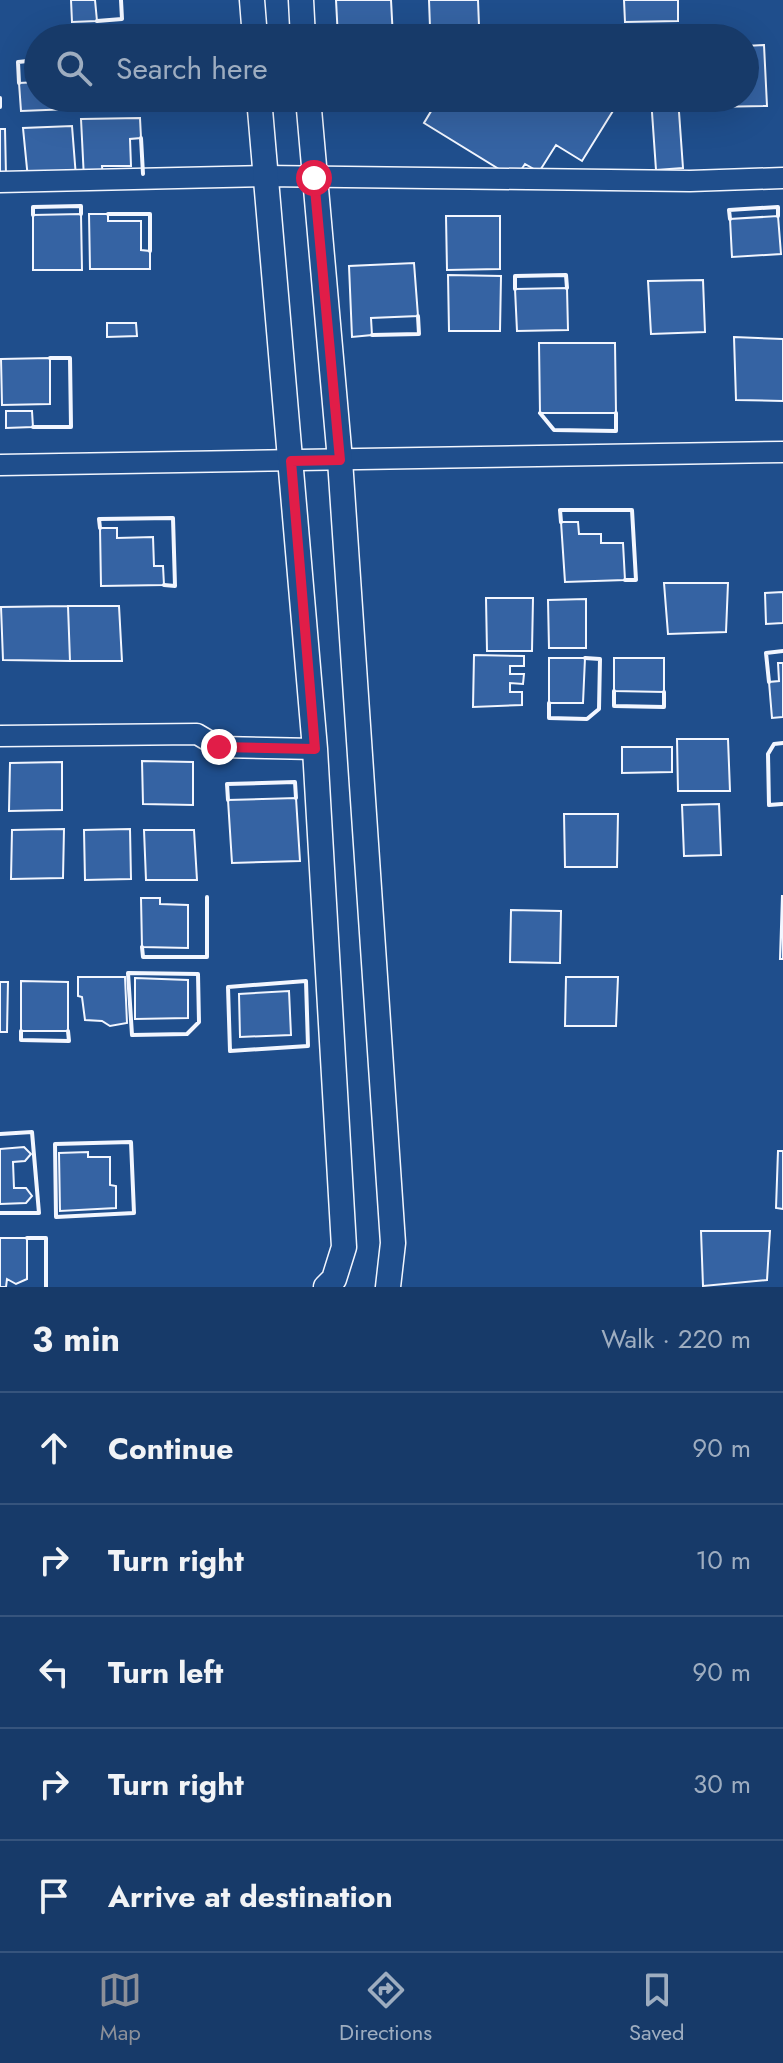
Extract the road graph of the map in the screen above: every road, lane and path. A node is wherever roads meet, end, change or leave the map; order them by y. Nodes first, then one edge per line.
1 (252, 0) edge
2 (301, 0) edge
3 (254, 24) edge
4 (302, 24) edge
5 (260, 112) edge
6 (309, 112) edge
7 (264, 176) junction
8 (314, 178) junction
9 (783, 178) edge
10 (0, 182) edge
11 (783, 452) edge
12 (340, 460) junction
13 (291, 461) junction
14 (0, 465) edge
15 (0, 736) edge
16 (315, 749) junction
17 (326, 1287) edge
18 (388, 1287) edge

1 - 3 street
2 - 4 street
5 - 7 street
6 - 8 street
7 - 8 street
7 - 10 street
7 - 13 street
8 - 9 street
8 - 12 street
11 - 12 street
12 - 13 street
12 - 18 street
13 - 14 street
13 - 16 street
15 - 16 street
16 - 17 street

